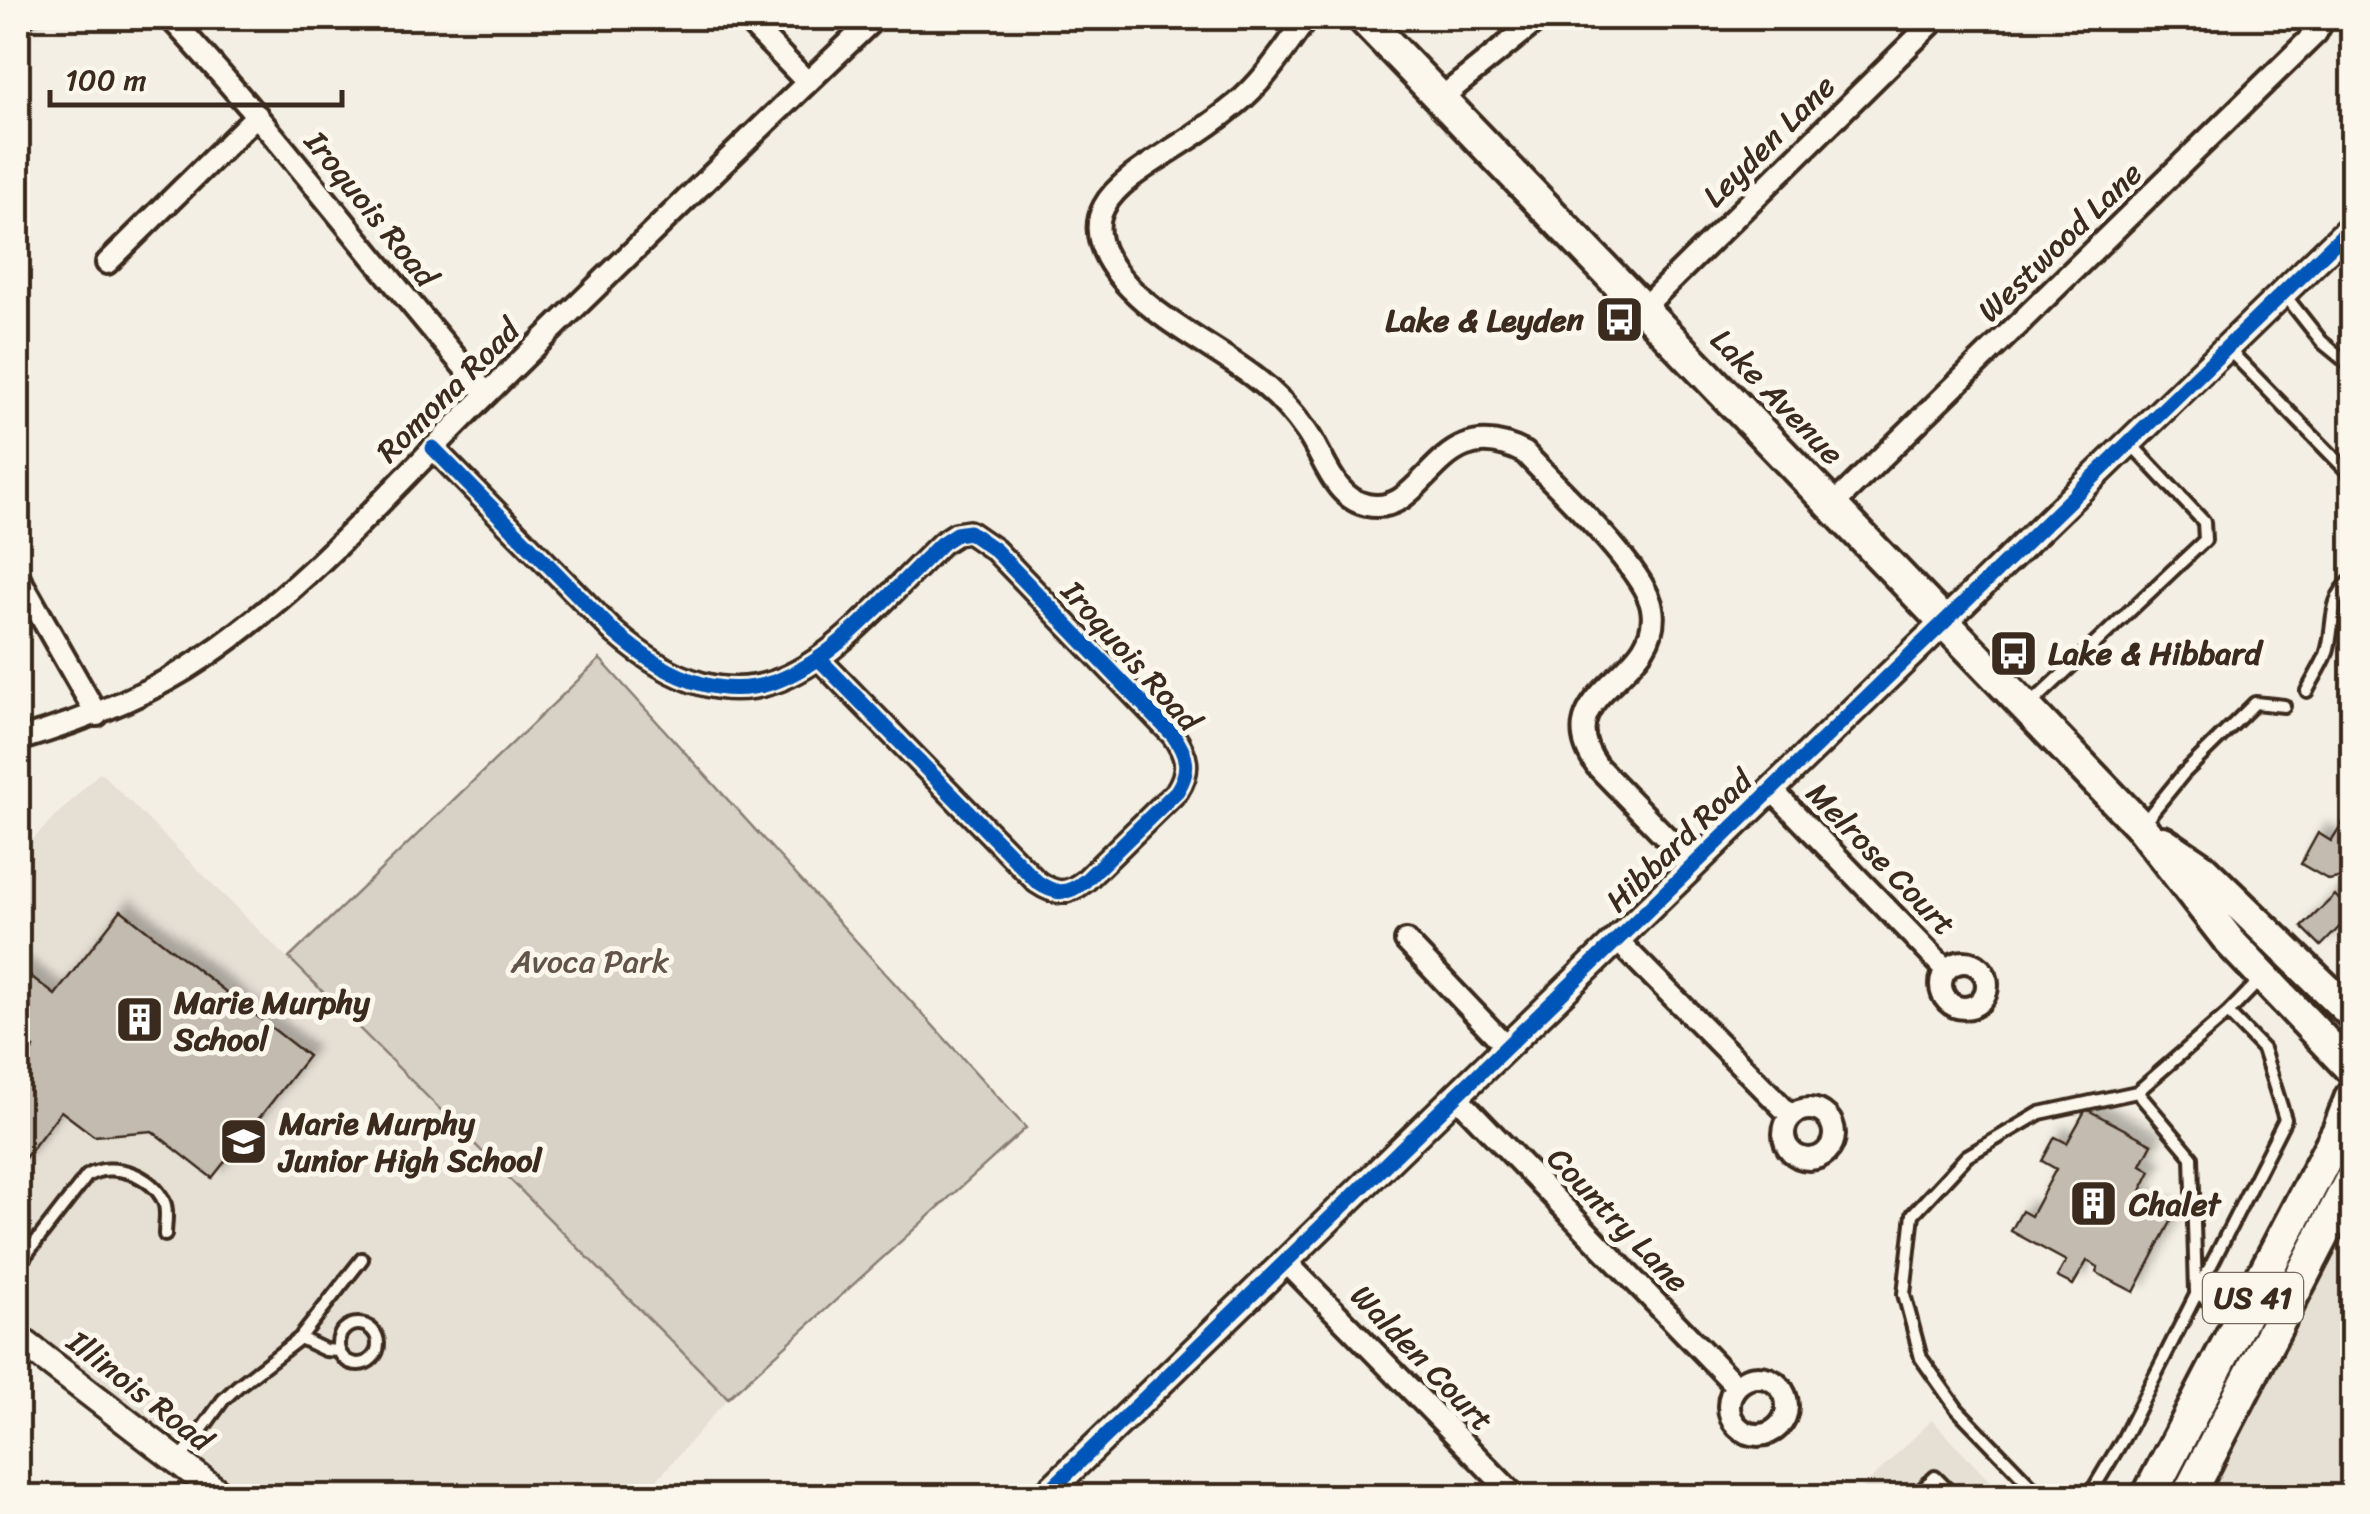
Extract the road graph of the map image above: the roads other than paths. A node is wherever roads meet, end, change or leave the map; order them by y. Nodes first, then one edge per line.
1 (170, 18) edge
2 (745, 18) edge
3 (875, 18) edge
4 (1307, 18) edge
5 (1363, 18) edge
6 (1540, 18) edge
7 (1937, 18) edge
8 (2324, 18) edge
9 (807, 82) junction
10 (1441, 98) junction
11 (257, 115) junction
12 (2352, 226) edge
13 (107, 263) dead end
14 (2284, 293) junction
15 (1643, 308) junction
16 (2227, 348) junction
17 (2352, 364) edge
18 (487, 394) junction
19 (2130, 442) junction
20 (433, 448) junction
21 (2352, 476) edge
22 (1833, 505) junction
23 (18, 576) edge
24 (2352, 580) edge
25 (1945, 622) junction
26 (820, 660) junction
27 (2307, 692) dead end
28 (2284, 706) dead end
29 (2028, 708) junction
30 (97, 714) junction
31 (18, 740) edge
32 (1772, 790) junction
33 (2140, 826) junction
34 (1694, 866) junction
35 (1617, 940) junction
36 (1406, 942) dead end
37 (1946, 970) dead end
38 (2263, 976) junction
39 (2228, 1013) junction
40 (2352, 1014) edge
41 (1507, 1047) junction
42 (2352, 1070) edge
43 (2137, 1092) junction
44 (1456, 1096) junction
45 (2352, 1097) edge
46 (1790, 1116) dead end
47 (2352, 1179) edge
48 (165, 1235) dead end
49 (362, 1260) dead end
50 (1286, 1262) junction
51 (18, 1265) edge
52 (2196, 1292) junction
53 (2240, 1324) junction
54 (18, 1338) edge
55 (300, 1338) junction
56 (338, 1351) junction
57 (1736, 1386) dead end
58 (178, 1462) junction
59 (2038, 1494) dead end
60 (223, 1496) edge
61 (1044, 1496) edge
62 (1515, 1496) edge
63 (1915, 1496) edge
64 (1954, 1496) edge
65 (2089, 1496) edge
66 (2149, 1496) edge
67 (2188, 1496) edge

1 - 11 street, Iroquois Road
2 - 9 street
3 - 9 street, Romona Road
4 - 34 street
5 - 10 main road, Lake Avenue
6 - 10 street
7 - 15 street, Leyden Lane
8 - 22 street, Westwood Lane
9 - 18 street, Romona Road
10 - 15 main road, Lake Avenue
11 - 13 street
11 - 18 street, Iroquois Road
12 - 14 street, Hibbard Road
14 - 16 street, Hibbard Road
14 - 17 lane
15 - 22 main road, Lake Avenue
16 - 19 street, Hibbard Road
16 - 21 lane
18 - 20 street, Romona Road
19 - 25 street, Hibbard Road
19 - 29 lane
20 - 26 street, Iroquois Road
20 - 30 street, Romona Road
22 - 25 main road, Lake Avenue
23 - 30 street
24 - 27 lane
25 - 29 main road, Lake Avenue
25 - 32 street, Hibbard Road
26 - 26 street, Iroquois Road
28 - 33 lane
29 - 33 main road, Lake Avenue
30 - 31 street, Romona Road
32 - 34 street, Hibbard Road
32 - 37 street, Melrose Court
33 - 38 main road, Lake Avenue
33 - 40 main road, Lake Avenue
34 - 35 street, Hibbard Road
35 - 41 street, Hibbard Road
35 - 46 street
36 - 41 street
38 - 39 lane
38 - 42 main road, Lake Avenue
39 - 43 lane
39 - 52 lane
41 - 44 street, Hibbard Road
43 - 52 lane
43 - 59 lane
44 - 50 street, Hibbard Road
44 - 57 street, Country Lane
45 - 53 main road, US 41
47 - 67 main road, US 41
48 - 51 lane
49 - 55 lane
50 - 61 street, Hibbard Road
50 - 62 street, Walden Court
52 - 53 lane
52 - 65 lane
53 - 66 main road, US 41
54 - 58 street, Illinois Road
55 - 56 lane
55 - 58 lane
56 - 56 lane
58 - 60 street, Illinois Road
63 - 64 lane

